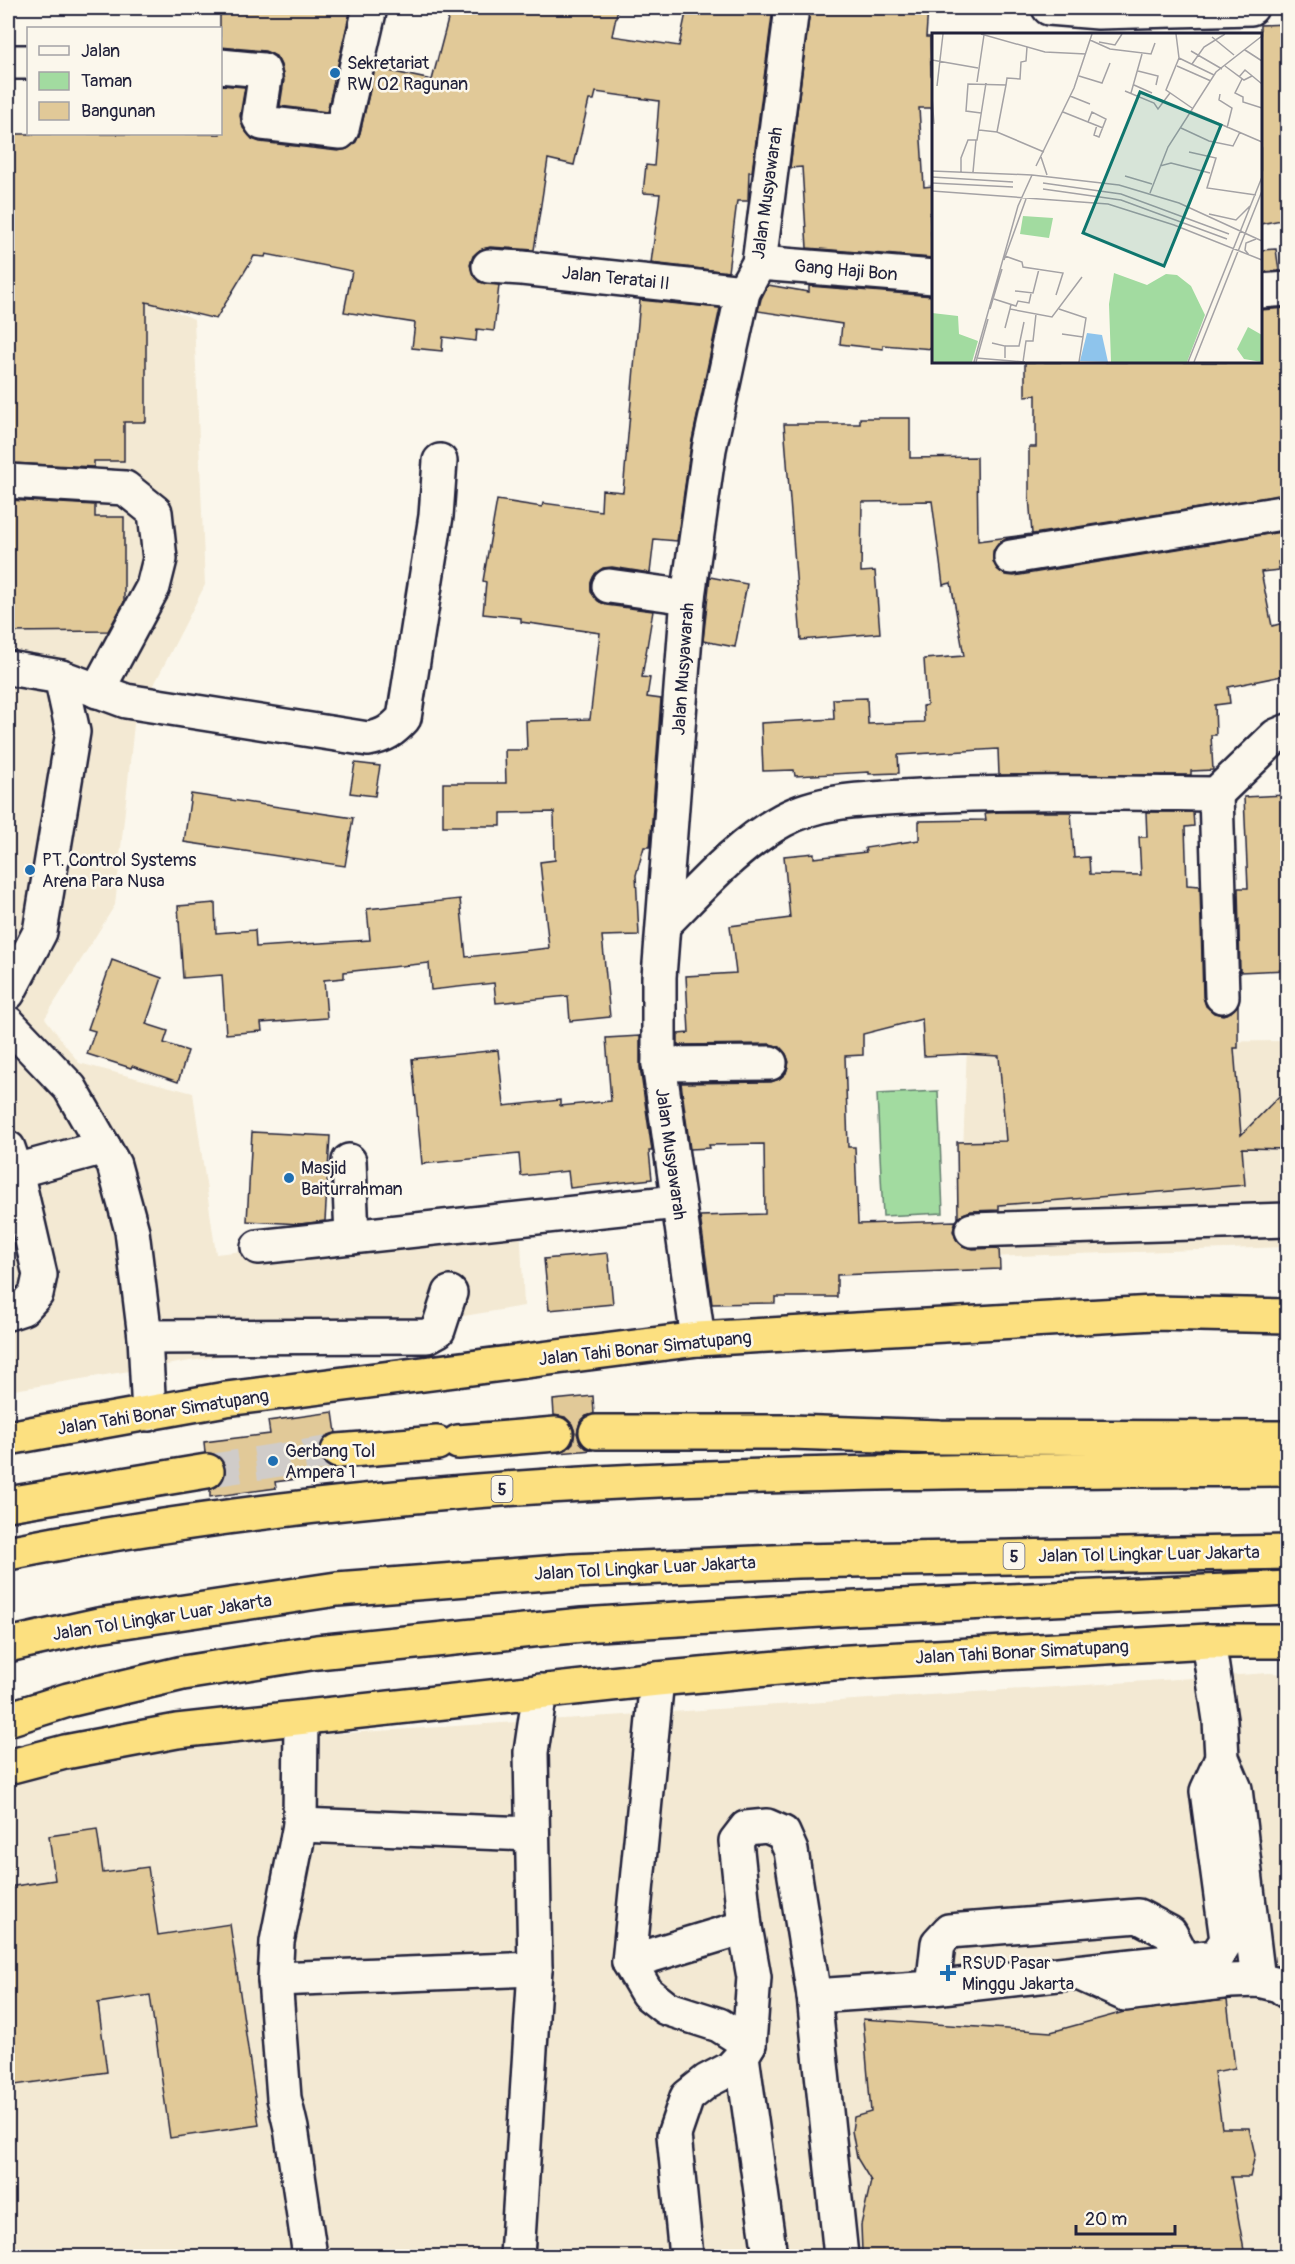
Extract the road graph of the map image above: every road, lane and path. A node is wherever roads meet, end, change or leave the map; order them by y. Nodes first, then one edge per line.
1 (370, 8) edge
2 (792, 8) edge
3 (1049, 8) edge
4 (1251, 8) edge
5 (8, 62) edge
6 (27, 62) edge
7 (222, 66) edge
8 (759, 263) junction
9 (489, 266) dead end
10 (932, 277) edge
11 (1287, 289) edge
12 (1262, 291) edge
13 (743, 292) junction
14 (440, 461) dead end
15 (8, 481) edge
16 (1287, 512) edge
17 (1011, 558) dead end
18 (609, 586) dead end
19 (688, 597) junction
20 (8, 668) edge
21 (61, 677) junction
22 (98, 691) junction
23 (1287, 731) edge
24 (1216, 794) junction
25 (664, 924) junction
26 (8, 993) edge
27 (1222, 996) dead end
28 (8, 1023) edge
29 (770, 1063) dead end
30 (659, 1064) junction
31 (104, 1147) junction
32 (12, 1160) edge
33 (349, 1161) dead end
34 (677, 1202) junction
35 (1287, 1220) edge
36 (972, 1230) dead end
37 (352, 1237) junction
38 (258, 1246) dead end
39 (450, 1293) dead end
40 (8, 1313) edge
41 (1287, 1316) edge
42 (145, 1337) junction
43 (698, 1339) junction
44 (148, 1414) junction
45 (596, 1432) dead end
46 (556, 1434) dead end
47 (8, 1438) edge
48 (1287, 1438) edge
49 (338, 1451) tunnel mouth
50 (1287, 1468) edge
51 (207, 1471) tunnel mouth
52 (8, 1504) edge
53 (1287, 1552) edge
54 (8, 1553) edge
55 (1287, 1588) edge
56 (1208, 1641) junction
57 (1287, 1641) edge
58 (8, 1645) edge
59 (657, 1679) junction
60 (540, 1691) junction
61 (301, 1718) junction
62 (8, 1719) edge
63 (1222, 1758) junction
64 (8, 1767) edge
65 (300, 1825) junction
66 (532, 1834) junction
67 (745, 1927) junction
68 (1185, 1961) junction
69 (629, 1962) junction
70 (535, 1969) junction
71 (1076, 1972) junction
72 (275, 1979) junction
73 (1273, 1986) edge
74 (933, 1988) junction
75 (814, 1995) junction
76 (746, 2050) junction
77 (310, 2256) edge
78 (517, 2256) edge
79 (686, 2256) edge
80 (770, 2256) edge
81 (841, 2256) edge

1 - 7 street
2 - 8 street, Jalan Musyawarah
3 - 4 street
5 - 6 street
8 - 10 street, Gang Haji Bon
8 - 13 street, Jalan Musyawarah
9 - 13 street, Jalan Teratai II
11 - 12 street
13 - 19 street, Jalan Musyawarah
14 - 22 street
15 - 22 street
16 - 17 street
18 - 19 street
19 - 25 street, Jalan Musyawarah
20 - 21 street
21 - 22 street
21 - 26 street
23 - 24 street
24 - 25 street
24 - 27 street
25 - 30 street, Jalan Musyawarah
28 - 31 street
29 - 30 street
30 - 34 street, Jalan Musyawarah
31 - 32 street
31 - 42 street
32 - 40 street
33 - 37 street
34 - 37 street
34 - 43 street, Jalan Musyawarah
35 - 36 street
37 - 38 street
39 - 42 street
41 - 43 highway, Jalan Tahi Bonar Simatupang
42 - 44 street
43 - 44 highway, Jalan Tahi Bonar Simatupang
44 - 47 highway, Jalan Tahi Bonar Simatupang
45 - 48 highway
46 - 49 highway
50 - 54 highway, 5
51 - 52 highway
53 - 58 highway, Jalan Tol Lingkar Luar Jakarta / 5
55 - 62 highway
56 - 57 highway, Jalan Tahi Bonar Simatupang
56 - 59 highway, Jalan Tahi Bonar Simatupang
56 - 63 street
59 - 60 highway, Jalan Tahi Bonar Simatupang
59 - 69 street
60 - 61 highway, Jalan Tahi Bonar Simatupang
60 - 66 street
61 - 64 highway, Jalan Tahi Bonar Simatupang
61 - 65 street
63 - 68 street
63 - 73 street
65 - 66 street
65 - 72 street
66 - 70 street
67 - 69 street
67 - 75 street
67 - 76 street
68 - 71 street
68 - 74 street
69 - 76 street
70 - 72 street
70 - 78 street
71 - 73 street
71 - 74 street
72 - 77 street
74 - 75 street
75 - 81 street
76 - 79 street
76 - 80 street

